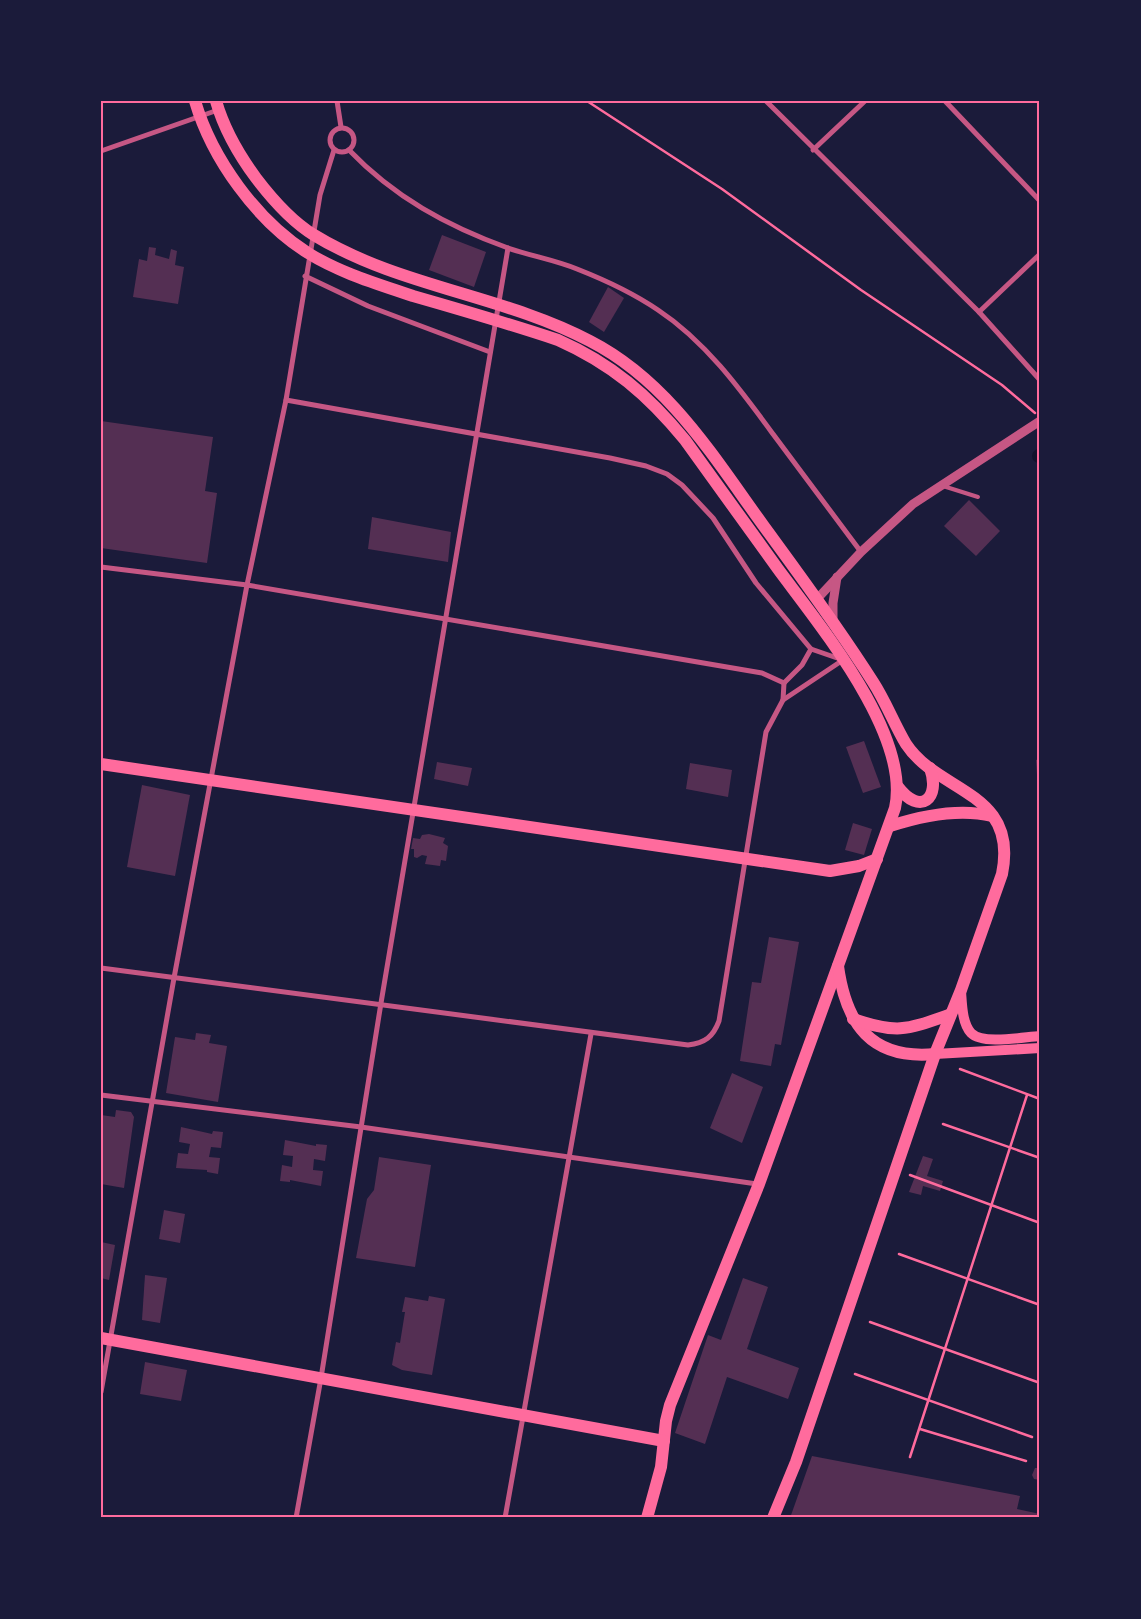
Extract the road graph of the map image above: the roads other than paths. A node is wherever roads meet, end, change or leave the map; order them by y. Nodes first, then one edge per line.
1 (195, 101) edge
2 (337, 101) edge
3 (766, 101) edge
4 (865, 101) edge
5 (945, 101) edge
6 (217, 106) edge
7 (200, 117) junction
8 (341, 127) junction
9 (334, 150) junction
10 (349, 150) junction
11 (813, 150) junction
12 (101, 151) edge
13 (1040, 201) edge
14 (312, 234) junction
15 (508, 248) junction
16 (309, 254) junction
17 (1040, 254) edge
18 (305, 276) junction
19 (498, 306) junction
20 (979, 312) junction
21 (496, 320) junction
22 (490, 352) junction
23 (1040, 380) edge
24 (286, 400) junction
25 (1040, 421) edge
26 (477, 433) junction
27 (941, 486) junction
28 (978, 497) dead end
29 (861, 552) junction
30 (101, 567) edge
31 (838, 576) junction
32 (247, 585) junction
33 (817, 599) junction
34 (446, 620) junction
35 (815, 620) junction
36 (833, 622) junction
37 (811, 649) junction
38 (844, 660) junction
39 (784, 683) junction
40 (784, 700) junction
41 (101, 764) edge
42 (930, 768) junction
43 (212, 778) junction
44 (898, 786) junction
45 (414, 808) junction
46 (992, 816) junction
47 (890, 826) junction
48 (746, 858) junction
49 (877, 859) junction
50 (837, 964) junction
51 (101, 968) edge
52 (174, 978) junction
53 (961, 990) junction
54 (381, 1004) junction
55 (949, 1015) junction
56 (853, 1020) junction
57 (591, 1034) junction
58 (1040, 1036) edge
59 (1040, 1048) edge
60 (934, 1054) junction
61 (101, 1095) edge
62 (152, 1102) junction
63 (361, 1127) junction
64 (570, 1156) junction
65 (759, 1184) junction
66 (106, 1339) edge
67 (321, 1378) junction
68 (101, 1392) edge
69 (524, 1416) junction
70 (664, 1441) junction
71 (296, 1518) edge
72 (506, 1518) edge
73 (647, 1518) edge
74 (773, 1518) edge

1 - 7 main road
2 - 8 street
3 - 11 street
4 - 11 street
5 - 13 street
6 - 7 street
6 - 14 main road
7 - 12 street
7 - 16 main road
8 - 9 street
8 - 10 street
9 - 10 street
9 - 14 street
10 - 15 street
11 - 20 street
14 - 16 street
14 - 19 main road
15 - 19 street
15 - 29 street
16 - 18 street
16 - 21 main road
17 - 20 street
18 - 22 street
18 - 24 street
19 - 21 street
19 - 33 main road
20 - 23 street
21 - 22 street
21 - 35 main road
22 - 26 street
24 - 26 street
24 - 32 street
25 - 27 street
26 - 34 street
26 - 37 street
27 - 28 lane
27 - 29 street
29 - 31 street
30 - 32 street
31 - 33 street
31 - 36 street
32 - 34 street
32 - 43 street
33 - 35 main road
33 - 36 main road
34 - 39 street
34 - 45 street
35 - 38 main road
36 - 42 main road
37 - 38 street
37 - 39 street
38 - 40 street
38 - 44 main road
39 - 40 street
40 - 48 street
41 - 43 main road
42 - 44 main road
42 - 46 main road
43 - 45 main road
43 - 52 street
44 - 47 main road
45 - 48 main road
45 - 54 street
46 - 47 main road
46 - 53 main road
47 - 49 main road
48 - 49 main road
48 - 57 street
49 - 50 main road
50 - 56 main road
50 - 65 main road
51 - 52 street
52 - 54 street
52 - 62 street
53 - 55 main road
53 - 58 main road
54 - 57 street
54 - 63 street
55 - 56 main road
55 - 60 main road
56 - 60 main road
57 - 64 street
59 - 60 main road
60 - 74 main road
61 - 62 street
62 - 63 street
62 - 66 street
63 - 64 street
63 - 67 street
64 - 65 street
64 - 69 street
65 - 70 main road
66 - 67 main road
66 - 68 street
67 - 69 main road
67 - 71 street
69 - 70 main road
69 - 72 street
70 - 73 main road

